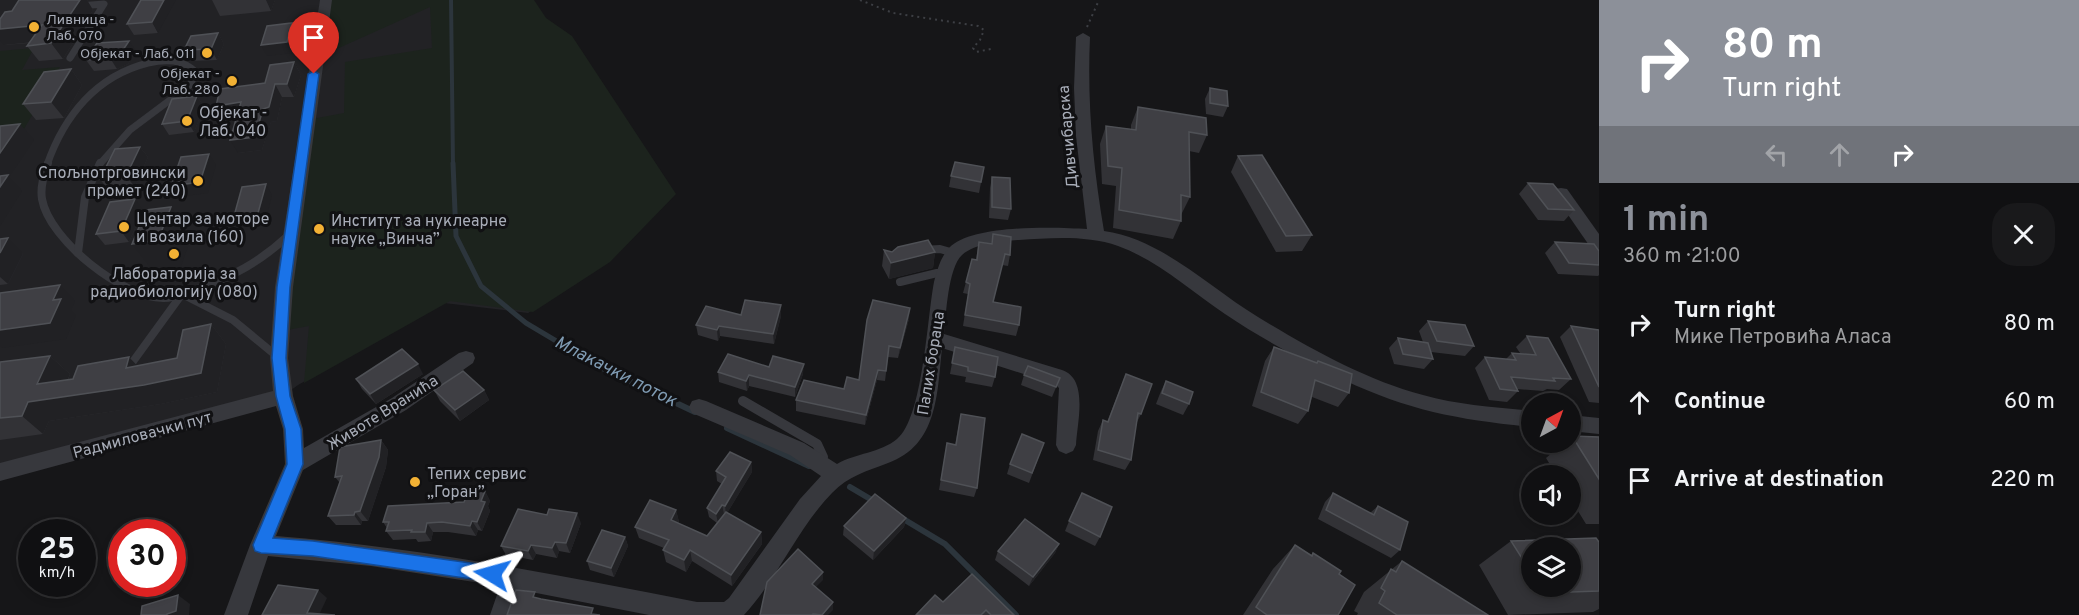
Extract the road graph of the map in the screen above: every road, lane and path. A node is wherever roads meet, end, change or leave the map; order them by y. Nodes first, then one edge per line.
1 (326, 0) edge
2 (860, 0) edge
3 (1099, 0) edge
4 (72, 6) edge
5 (1083, 37) joint
6 (991, 49) dead end
7 (69, 58) dead end
8 (1561, 193) edge
9 (291, 233) junction
10 (1096, 235) junction
11 (1599, 247) edge
12 (917, 250) edge
13 (78, 253) junction
14 (954, 253) junction
15 (945, 274) junction
16 (900, 282) dead end
17 (182, 294) junction
18 (934, 338) junction
19 (279, 358) junction
20 (466, 358) dead end
21 (125, 372) edge
22 (283, 396) junction
23 (743, 401) dead end
24 (699, 407) dead end
25 (1521, 418) edge
26 (1581, 424) edge
27 (1599, 426) edge
28 (1066, 445) dead end
29 (295, 464) junction
30 (829, 469) junction
31 (0, 472) edge
32 (261, 545) junction
33 (514, 577) junction
34 (742, 611) edge
35 (236, 615) edge
36 (502, 615) edge

1 - 9 street
2 - 6 path
3 - 5 path
4 - 7 lane
5 - 10 street, Дивчибарска
8 - 11 street
9 - 17 lane
9 - 19 street
10 - 14 street
10 - 25 street
12 - 14 lane
13 - 13 lane
13 - 17 lane
14 - 15 street, Палих бораца
15 - 16 lane
15 - 18 street, Палих бораца
17 - 19 lane
17 - 21 lane
18 - 28 street
18 - 30 street, Палих бораца
19 - 22 street
20 - 29 street, Животе Вранића
22 - 29 street
22 - 31 street, Радмиловачки пут
23 - 30 lane
24 - 30 street
26 - 27 street
29 - 32 street
30 - 34 street, Палих бораца
32 - 33 street, Палих бораца
32 - 35 street
33 - 34 street, Палих бораца
33 - 36 street

